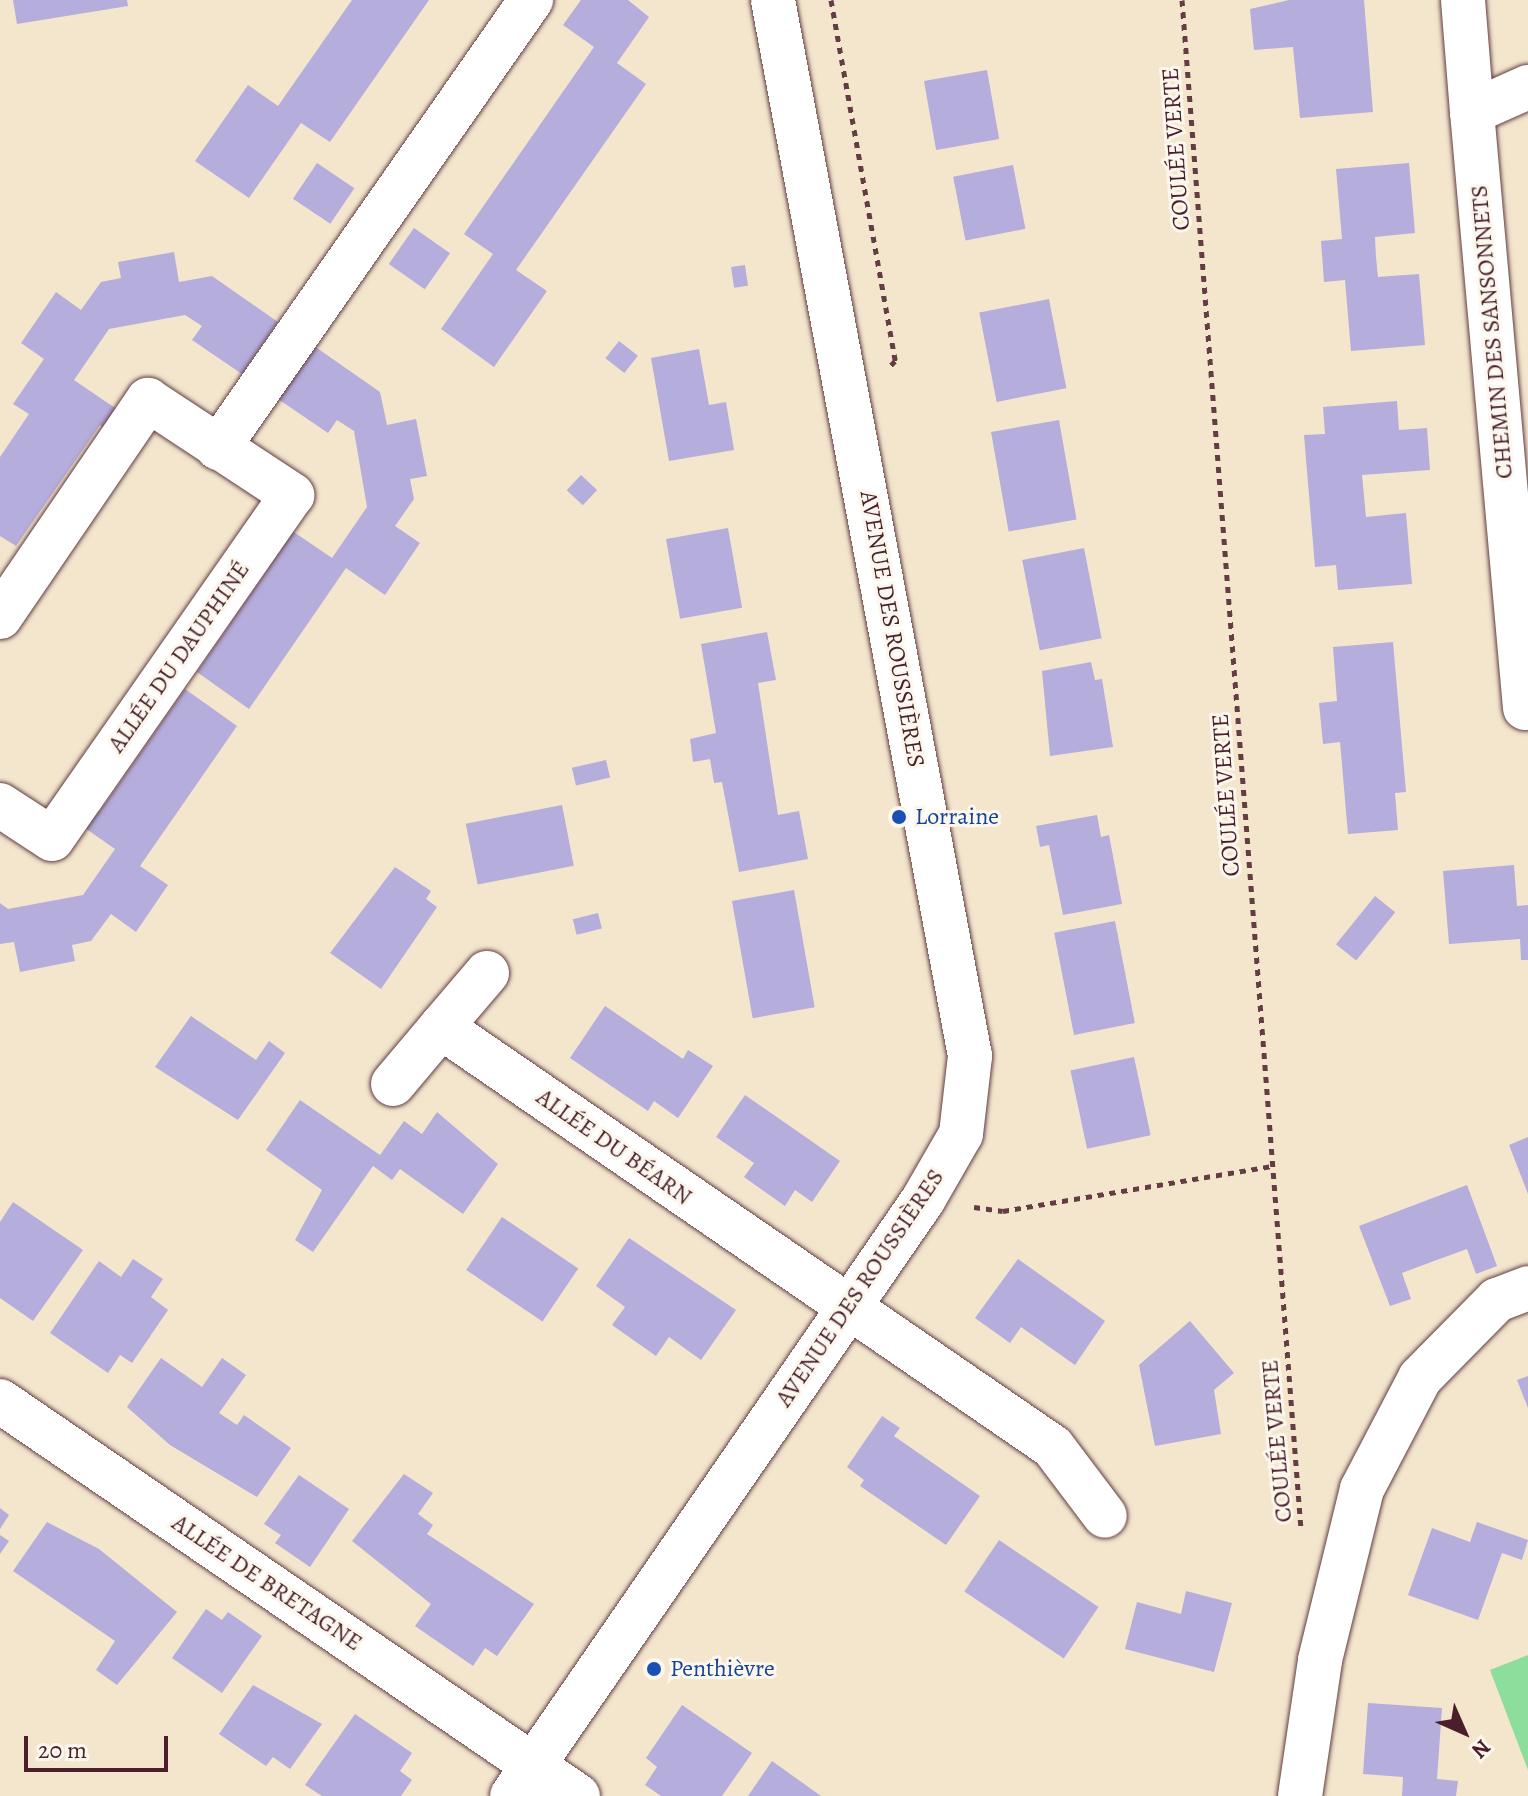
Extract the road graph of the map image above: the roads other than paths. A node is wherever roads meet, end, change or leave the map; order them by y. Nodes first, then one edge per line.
1 (531, 0) edge
2 (773, 0) edge
3 (1463, 0) edge
4 (1528, 87) edge
5 (1472, 112) junction
6 (218, 448) junction
7 (0, 617) edge
8 (1525, 708) dead end
9 (0, 805) edge
10 (487, 973) dead end
11 (441, 1027) junction
12 (393, 1084) dead end
13 (1528, 1288) edge
14 (847, 1310) junction
15 (0, 1401) edge
16 (1105, 1516) dead end
17 (522, 1781) edge
18 (578, 1796) edge
19 (1300, 1796) edge

1 - 6 street
2 - 14 street, AVENUE DES ROUSSIÈRES
3 - 5 street, CHEMIN DES SANSONNETS
4 - 5 street
5 - 8 street, CHEMIN DES SANSONNETS
6 - 7 street, ALLÉE DU DAUPHINÉ
6 - 9 street, ALLÉE DU DAUPHINÉ
10 - 11 street
11 - 12 street
11 - 14 street, ALLÉE DU BÉARN
13 - 19 street
14 - 16 street, ALLÉE DU BÉARN
14 - 17 street, AVENUE DES ROUSSIÈRES
15 - 17 street, ALLÉE DE BRETAGNE
17 - 18 street, ALLÉE DE BRETAGNE

